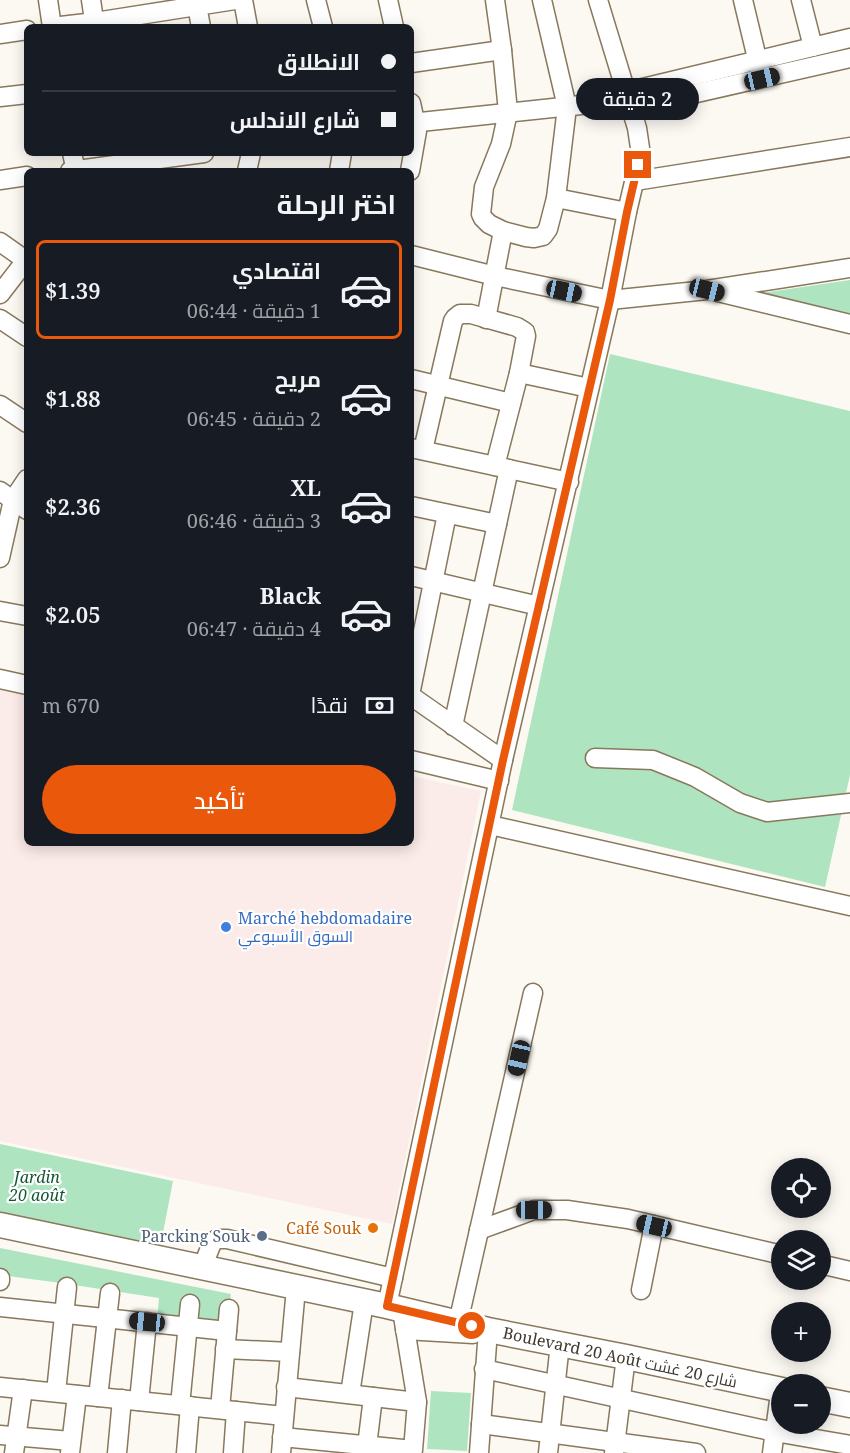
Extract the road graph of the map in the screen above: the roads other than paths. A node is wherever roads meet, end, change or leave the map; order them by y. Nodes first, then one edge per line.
1 (48, 0) edge
2 (91, 0) edge
3 (235, 0) edge
4 (243, 0) edge
5 (316, 0) edge
6 (388, 0) edge
7 (495, 0) edge
8 (542, 0) edge
9 (598, 0) edge
10 (743, 0) edge
11 (801, 0) edge
12 (197, 6) junction
13 (52, 24) edge
14 (95, 24) edge
15 (100, 24) edge
16 (200, 24) edge
17 (247, 24) edge
18 (321, 24) edge
19 (393, 24) edge
20 (24, 30) edge
21 (0, 34) edge
22 (850, 38) edge
23 (813, 47) junction
24 (502, 50) junction
25 (850, 58) edge
26 (757, 60) junction
27 (414, 63) edge
28 (762, 79) junction
29 (24, 94) edge
30 (0, 97) edge
31 (628, 100) junction
32 (567, 107) junction
33 (508, 112) junction
34 (414, 123) edge
35 (414, 125) edge
36 (850, 147) edge
37 (414, 148) edge
38 (117, 159) edge
39 (198, 160) edge
40 (86, 168) edge
41 (24, 176) edge
42 (0, 180) edge
43 (635, 181) junction
44 (556, 198) junction
45 (627, 212) junction
46 (503, 231) junction
47 (0, 243) edge
48 (414, 256) edge
49 (24, 258) edge
50 (24, 264) edge
51 (850, 268) edge
52 (495, 276) junction
53 (707, 290) junction
54 (0, 294) edge
55 (610, 300) junction
56 (0, 319) edge
57 (486, 319) junction
58 (850, 324) edge
59 (24, 335) edge
60 (519, 373) junction
61 (414, 380) edge
62 (439, 387) junction
63 (589, 388) junction
64 (511, 403) junction
65 (0, 405) edge
66 (24, 421) edge
67 (414, 449) edge
68 (502, 468) junction
69 (569, 482) junction
70 (24, 484) edge
71 (13, 500) edge
72 (414, 507) edge
73 (447, 514) junction
74 (497, 524) junction
75 (1, 551) edge
76 (414, 577) edge
77 (433, 581) junction
78 (482, 592) junction
79 (538, 606) junction
80 (0, 611) edge
81 (24, 615) edge
82 (414, 675) edge
83 (0, 679) edge
84 (24, 684) edge
85 (414, 698) edge
86 (453, 726) junction
87 (595, 758) dead end
88 (503, 760) junction
89 (414, 761) edge
90 (499, 781) junction
91 (850, 803) edge
92 (490, 825) junction
93 (850, 906) edge
94 (533, 993) dead end
95 (0, 1225) edge
96 (654, 1226) junction
97 (479, 1230) junction
98 (771, 1253) edge
99 (831, 1267) edge
100 (202, 1268) junction
101 (850, 1271) edge
102 (393, 1278) junction
103 (67, 1287) dead end
104 (296, 1288) junction
105 (641, 1290) dead end
106 (110, 1293) dead end
107 (364, 1302) junction
108 (190, 1304) dead end
109 (0, 1307) edge
110 (229, 1309) dead end
111 (64, 1314) junction
112 (398, 1316) junction
113 (107, 1318) junction
114 (147, 1322) junction
115 (458, 1323) junction
116 (188, 1326) junction
117 (487, 1333) junction
118 (226, 1340) junction
119 (560, 1344) junction
120 (290, 1352) junction
121 (626, 1357) junction
122 (484, 1369) junction
123 (555, 1385) junction
124 (0, 1387) edge
125 (286, 1387) junction
126 (771, 1388) edge
127 (23, 1389) junction
128 (56, 1392) junction
129 (350, 1394) junction
130 (77, 1395) junction
131 (98, 1397) junction
132 (373, 1397) junction
133 (621, 1399) junction
134 (130, 1400) junction
135 (831, 1401) edge
136 (417, 1402) junction
137 (850, 1405) edge
138 (185, 1406) junction
139 (228, 1410) junction
140 (284, 1416) junction
141 (481, 1424) junction
142 (771, 1431) edge
143 (550, 1434) junction
144 (775, 1434) edge
145 (788, 1434) edge
146 (10, 1442) edge
147 (850, 1444) edge
148 (281, 1445) edge
149 (368, 1446) junction
150 (71, 1447) edge
151 (340, 1448) edge
152 (615, 1448) edge
153 (396, 1451) edge
154 (485, 1452) edge
155 (117, 1453) edge
156 (186, 1453) edge
157 (233, 1453) edge
158 (548, 1453) edge
159 (690, 1453) edge
160 (772, 1453) edge

1 - 13 street
2 - 14 street
3 - 12 street
4 - 17 street
5 - 18 street
6 - 19 street
7 - 24 street
8 - 32 street
9 - 31 street
10 - 26 street
11 - 23 street
12 - 15 street
12 - 16 street
20 - 21 street
22 - 23 street
23 - 26 street
24 - 27 street
24 - 33 street
25 - 28 street
26 - 28 street
26 - 31 street
28 - 31 street
29 - 30 street
31 - 32 street
31 - 43 street
32 - 33 street
32 - 44 street
33 - 34 street
33 - 46 street
35 - 37 street
36 - 43 street
38 - 39 street
38 - 40 street
41 - 42 street
43 - 45 street
44 - 45 street
44 - 46 street
45 - 55 street
46 - 52 street
47 - 49 street
48 - 52 street
50 - 54 street
51 - 53 street
52 - 55 street
52 - 57 street
53 - 55 street
53 - 58 street
55 - 63 street
56 - 59 street
57 - 60 street
57 - 62 street
60 - 63 street
60 - 64 street
61 - 62 street
62 - 64 street
62 - 67 street
63 - 69 street
64 - 68 street
65 - 66 street
67 - 68 street
68 - 69 street
68 - 74 street
69 - 79 street
70 - 71 street
71 - 75 street
72 - 73 street
73 - 74 street
73 - 77 street
74 - 78 street
76 - 77 street
77 - 78 street
77 - 82 street
78 - 79 street
78 - 86 street
79 - 88 street
80 - 81 street
83 - 84 street
85 - 86 street
86 - 88 street
87 - 91 street
88 - 90 street
89 - 90 street
90 - 92 street
92 - 93 street
92 - 102 street
94 - 97 street
95 - 100 main road, Boulevard 20 Août شارع 20 غشت
96 - 97 street
96 - 98 street
96 - 105 street
97 - 115 street
99 - 101 street
100 - 102 street
100 - 104 main road, Boulevard 20 Août شارع 20 غشت
102 - 112 street
103 - 111 street
104 - 107 main road, Boulevard 20 Août شارع 20 غشت
104 - 120 street
106 - 113 street
107 - 112 main road, Boulevard 20 Août شارع 20 غشت
107 - 129 street
108 - 116 street
109 - 111 street
110 - 118 street
111 - 113 street
111 - 128 street
112 - 115 main road, Boulevard 20 Août شارع 20 غشت
112 - 117 street
112 - 136 street
113 - 114 street
113 - 131 street
114 - 116 street
114 - 134 street
115 - 117 main road, Boulevard 20 Août شارع 20 غشت
116 - 118 street
116 - 138 street
117 - 119 main road, Boulevard 20 Août شارع 20 غشت
117 - 122 street
118 - 120 street
118 - 139 street
119 - 121 main road, Boulevard 20 Août شارع 20 غشت
119 - 123 street
120 - 125 street
121 - 126 main road, Boulevard 20 Août شارع 20 غشت
121 - 133 street
122 - 123 street
122 - 141 street
123 - 133 street
123 - 143 street
124 - 127 street
125 - 129 street
125 - 140 street
127 - 128 street
127 - 146 street
128 - 130 street
129 - 132 street
130 - 131 street
130 - 150 street
131 - 134 street
132 - 136 street
132 - 149 street
133 - 142 street
133 - 152 street
134 - 138 street
134 - 155 street
135 - 137 main road
136 - 153 street
138 - 139 street
138 - 156 street
139 - 140 street
139 - 157 street
140 - 148 street
141 - 143 street
141 - 154 street
143 - 152 street
143 - 158 street
144 - 160 street
145 - 147 street
146 - 150 street
148 - 151 street
149 - 151 street
149 - 153 street
152 - 159 street

